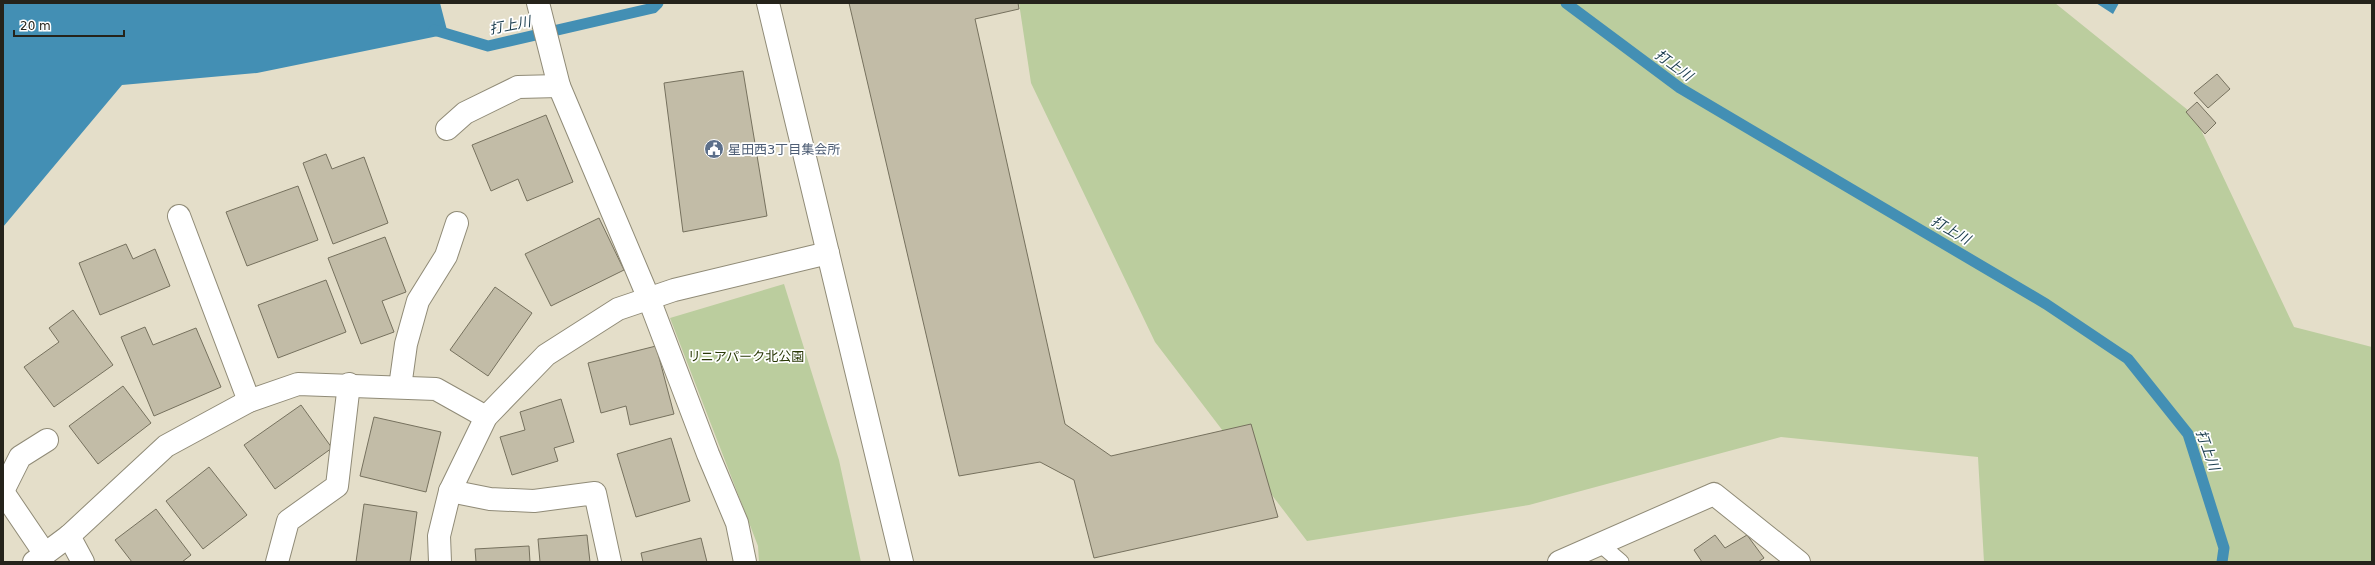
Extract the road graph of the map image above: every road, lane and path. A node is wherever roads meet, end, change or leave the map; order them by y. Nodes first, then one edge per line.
1 (538, 3) edge
2 (768, 3) edge
3 (559, 86) junction
4 (447, 129) dead end
5 (179, 216) dead end
6 (457, 223) dead end
7 (828, 253) junction
8 (650, 299) junction
9 (349, 384) junction
10 (400, 387) junction
11 (249, 401) junction
12 (486, 417) junction
13 (48, 440) dead end
14 (450, 491) junction
15 (3, 492) edge
16 (69, 536) junction
17 (1600, 544) junction
18 (40, 558) edge
19 (84, 562) edge
20 (277, 562) edge
21 (440, 562) edge
22 (610, 562) edge
23 (746, 562) edge
24 (902, 562) edge
25 (1559, 562) edge
26 (1621, 562) edge
27 (1799, 562) edge

1 - 3 street
2 - 7 street
3 - 4 street
3 - 8 street
5 - 11 street
6 - 10 street
7 - 8 street
7 - 24 street
8 - 12 street
8 - 23 street
9 - 10 street
9 - 11 street
9 - 20 street
10 - 12 street
11 - 16 street
12 - 14 street
13 - 15 street
14 - 21 street
14 - 22 street
15 - 18 street
16 - 18 street
16 - 19 street
17 - 25 street
17 - 26 lane
17 - 27 street

